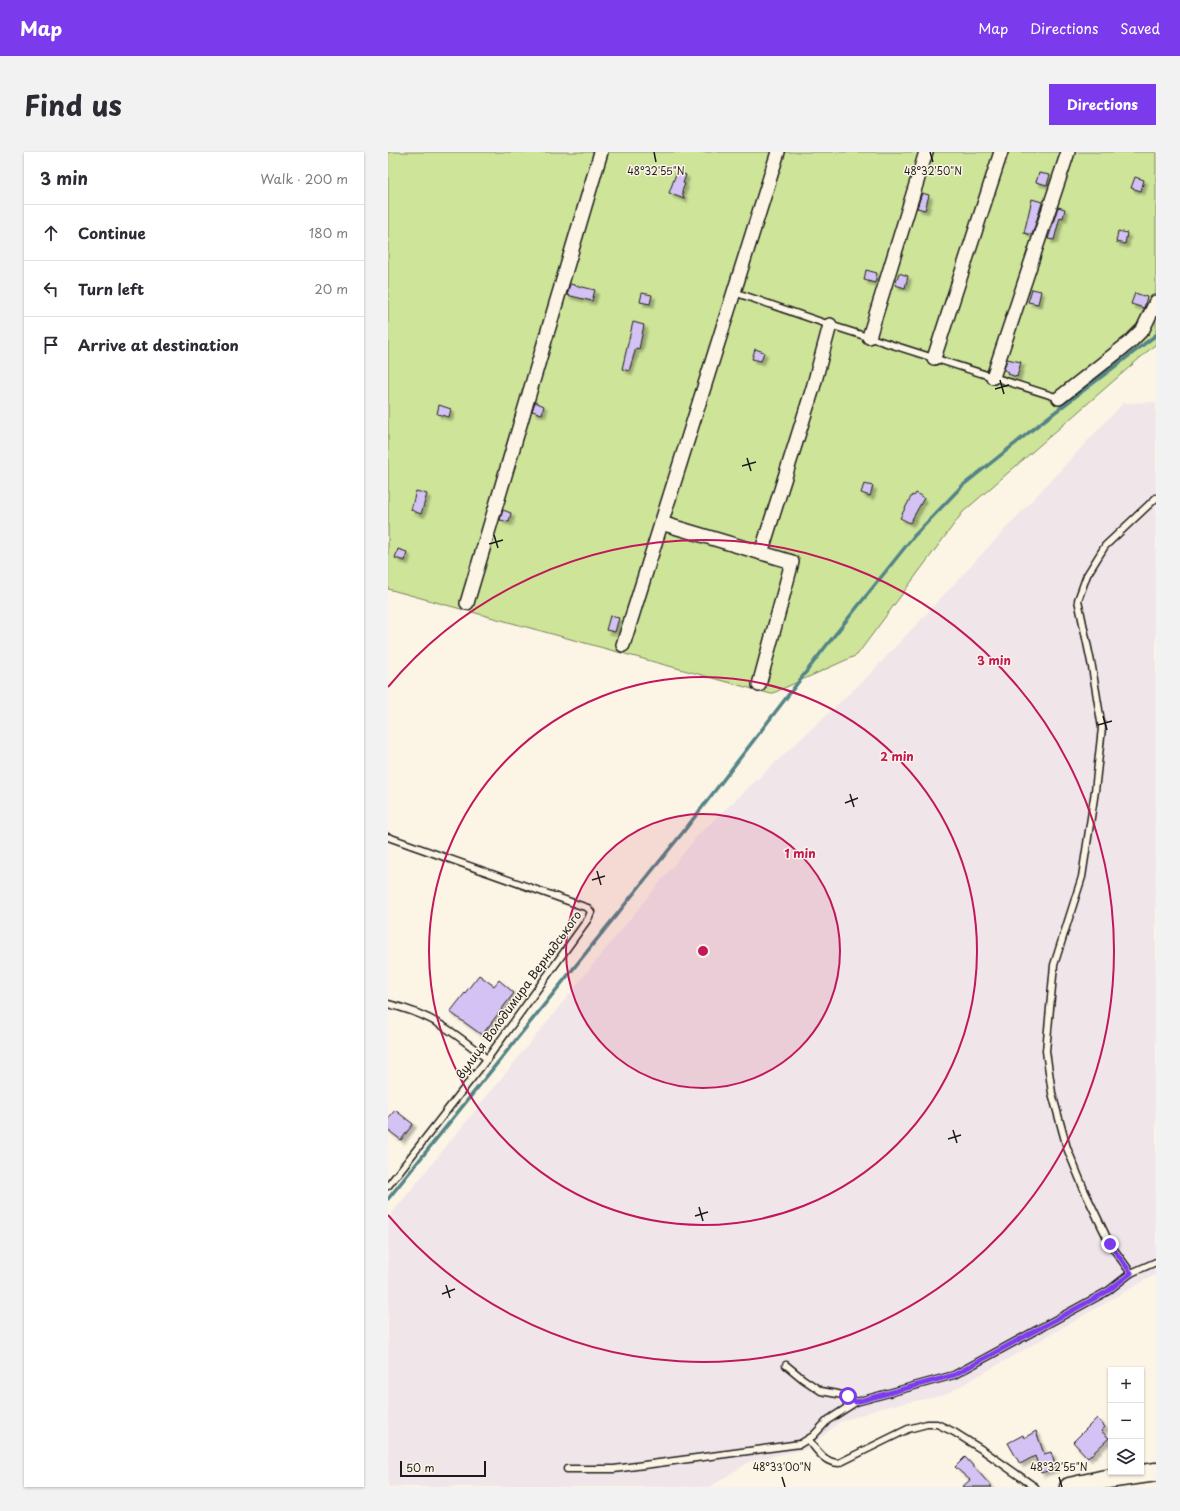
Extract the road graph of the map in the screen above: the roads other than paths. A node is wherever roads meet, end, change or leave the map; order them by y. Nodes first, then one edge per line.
1 (601, 152) edge
2 (778, 152) edge
3 (926, 152) edge
4 (1001, 152) edge
5 (1068, 152) edge
6 (734, 292) junction
7 (1156, 302) edge
8 (830, 325) junction
9 (869, 337) junction
10 (934, 358) junction
11 (993, 377) junction
12 (1058, 398) joint
13 (1156, 498) edge
14 (661, 523) junction
15 (761, 552) junction
16 (467, 603) dead end
17 (623, 645) dead end
18 (759, 685) dead end
19 (388, 837) edge
20 (388, 1004) edge
21 (488, 1059) junction
22 (388, 1186) edge
23 (1156, 1262) edge
24 (1131, 1273) junction
25 (786, 1365) dead end
26 (856, 1402) junction
27 (808, 1439) junction
28 (567, 1469) dead end
29 (1156, 1472) edge
30 (1035, 1487) edge
31 (1069, 1487) edge

1 - 16 street
2 - 6 street
3 - 9 street
4 - 10 street
5 - 11 street
6 - 8 lane
6 - 14 street
7 - 12 street
8 - 9 lane
8 - 15 street
9 - 10 lane
10 - 11 lane
11 - 12 lane
13 - 24 lane
14 - 15 street
14 - 17 street
15 - 18 street
19 - 21 lane, вулиця Володимира Вернадського
20 - 21 lane
21 - 22 lane, вулиця Володимира Вернадського
23 - 24 lane
24 - 26 lane
25 - 26 lane
26 - 27 lane
27 - 28 lane
27 - 30 lane
29 - 31 street

